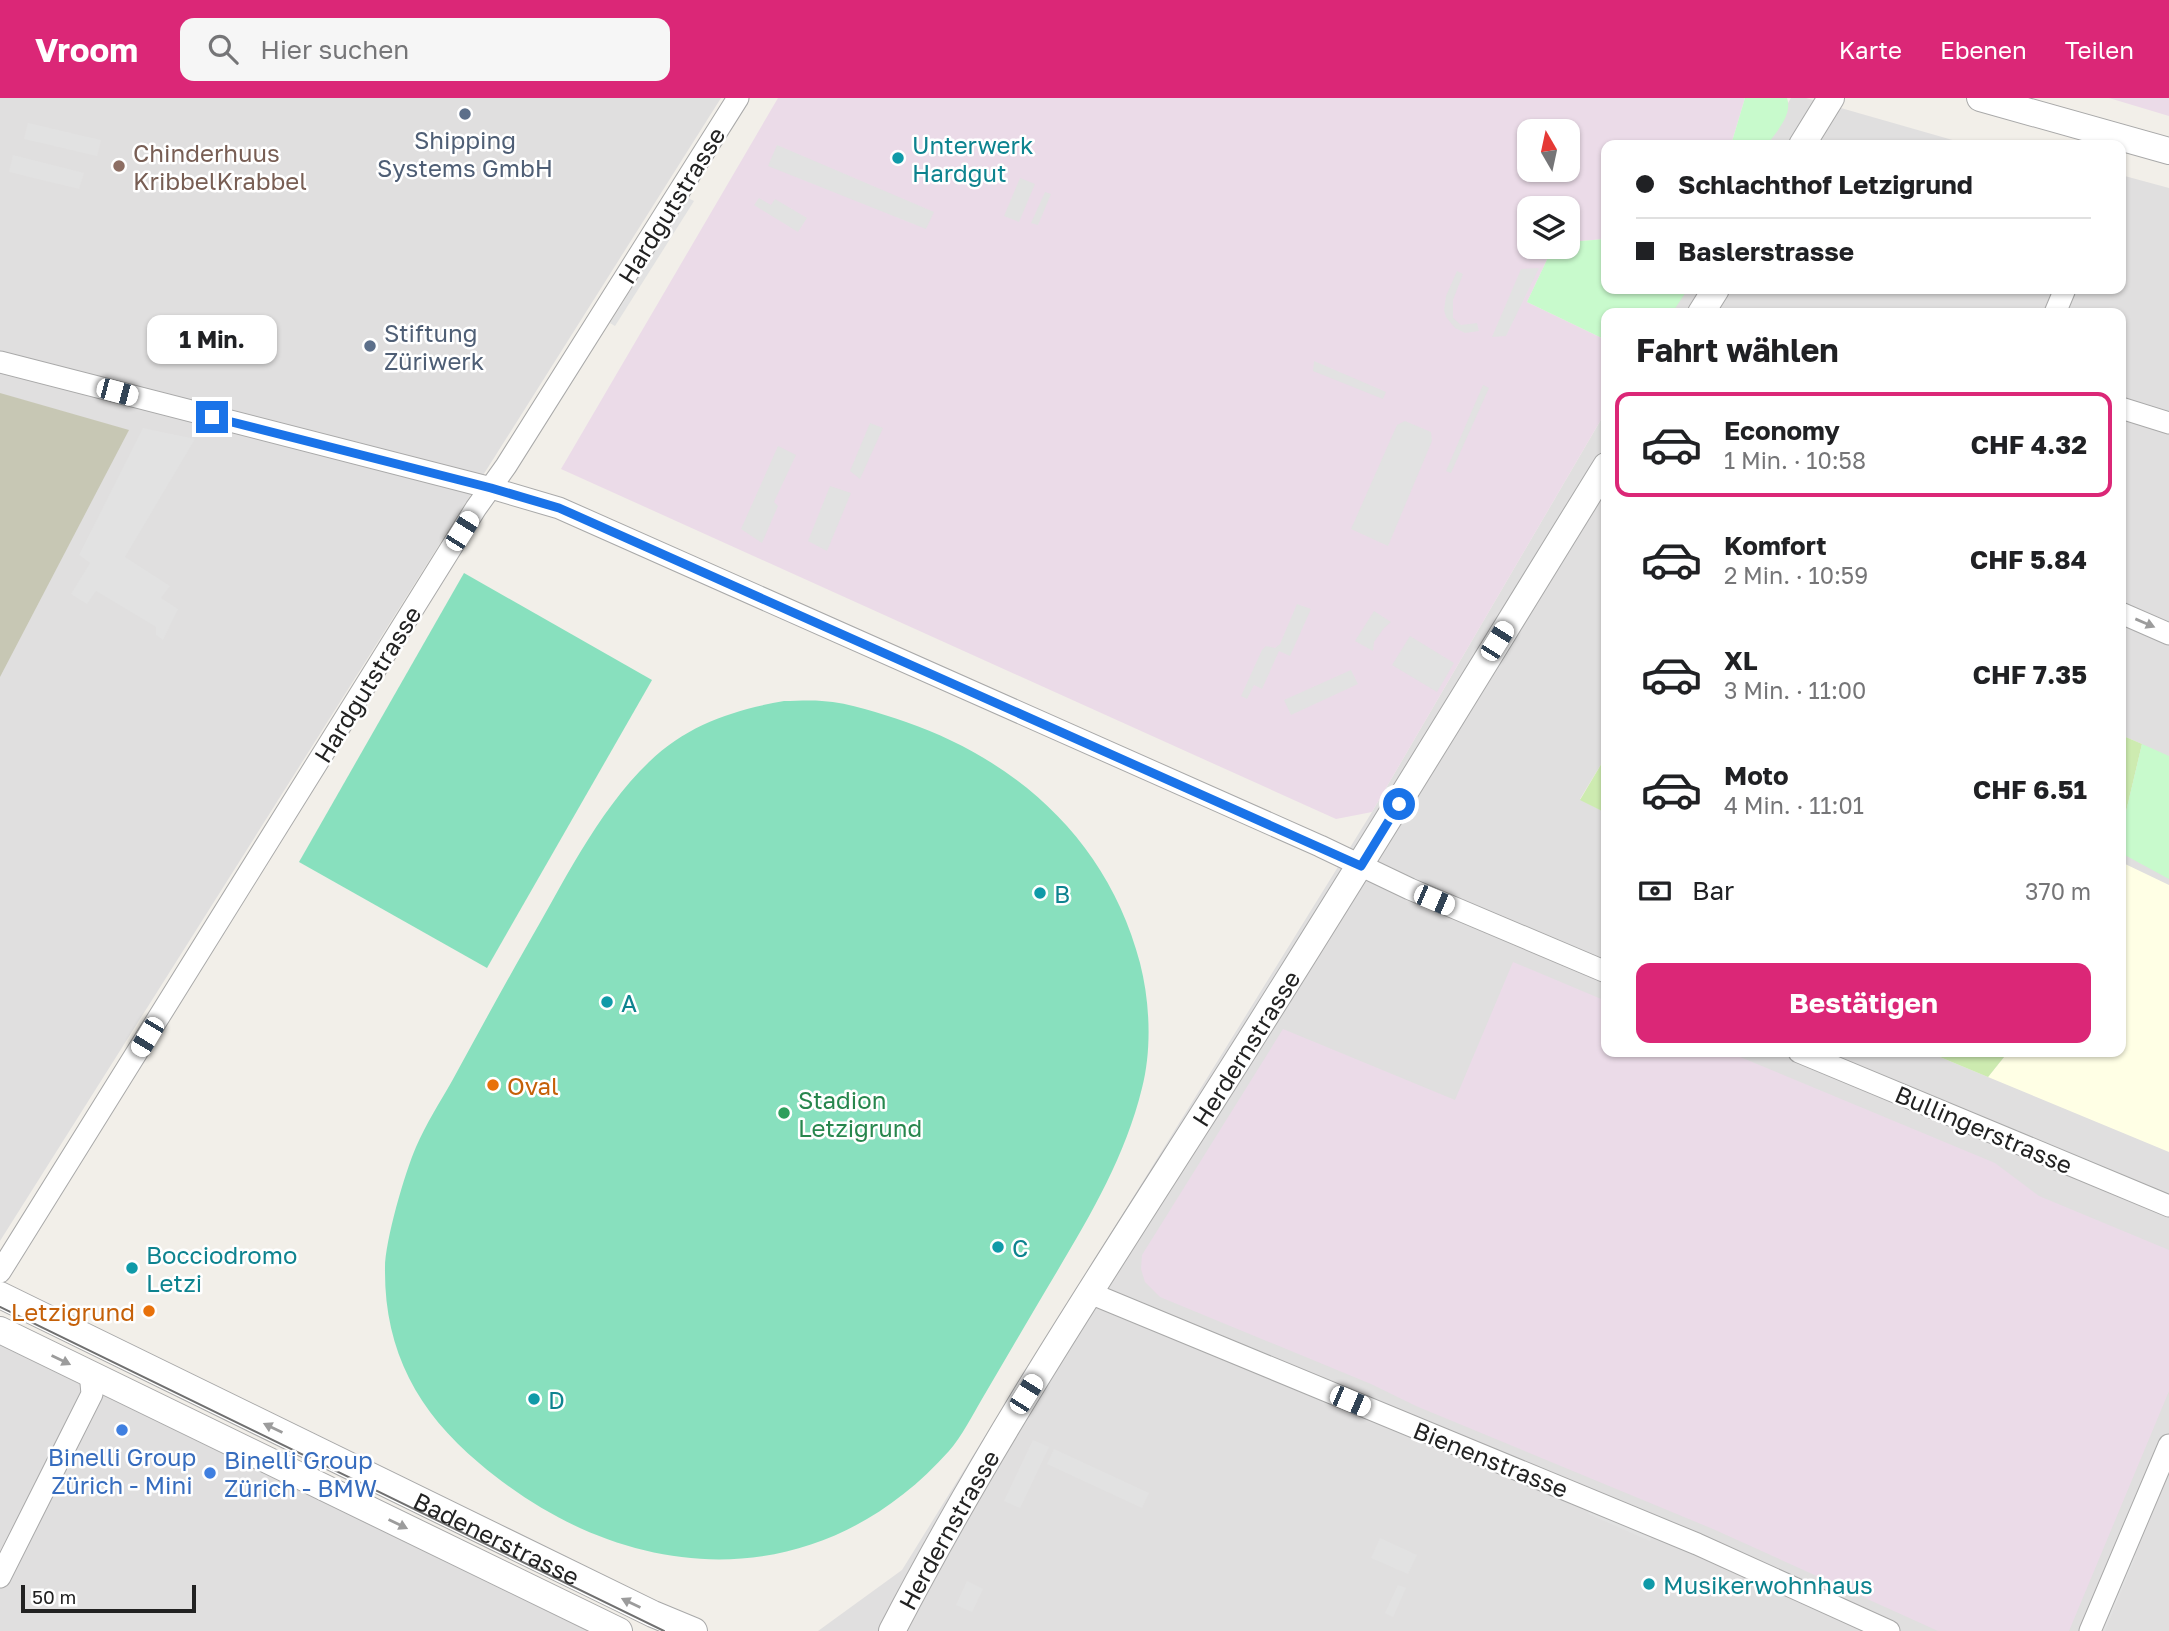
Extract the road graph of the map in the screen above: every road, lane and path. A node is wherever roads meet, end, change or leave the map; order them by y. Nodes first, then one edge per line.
1 (738, 98) edge
2 (1831, 98) edge
3 (1980, 98) edge
4 (1805, 140) edge
5 (2116, 140) edge
6 (2126, 143) edge
7 (2169, 151) edge
8 (0, 362) edge
9 (2126, 410) edge
10 (2169, 423) edge
11 (1601, 474) edge
12 (491, 488) junction
13 (2126, 615) edge
14 (2169, 634) edge
15 (1361, 866) junction
16 (1601, 970) edge
17 (1812, 1057) edge
18 (2169, 1206) edge
19 (0, 1272) edge
20 (1090, 1293) junction
21 (0, 1295) edge
22 (0, 1330) edge
23 (95, 1376) junction
24 (2169, 1445) edge
25 (0, 1577) edge
26 (619, 1631) edge
27 (694, 1631) edge
28 (892, 1631) edge
29 (1889, 1631) edge
30 (2090, 1631) edge

1 - 12 street, Hardgutstrasse
2 - 4 street
3 - 5 street
6 - 7 street
8 - 12 street
9 - 10 street
11 - 15 street, Herdernstrasse
12 - 15 street
12 - 19 street, Hardgutstrasse
13 -> 14 street
15 - 16 street
15 - 20 street, Herdernstrasse
17 - 18 street, Bullingerstrasse
20 - 28 street, Herdernstrasse
20 - 29 street, Bienenstrasse
27 -> 21 street, Badenerstrasse
22 -> 23 street, Badenerstrasse
23 - 25 street
23 -> 26 street, Badenerstrasse
24 - 30 street

